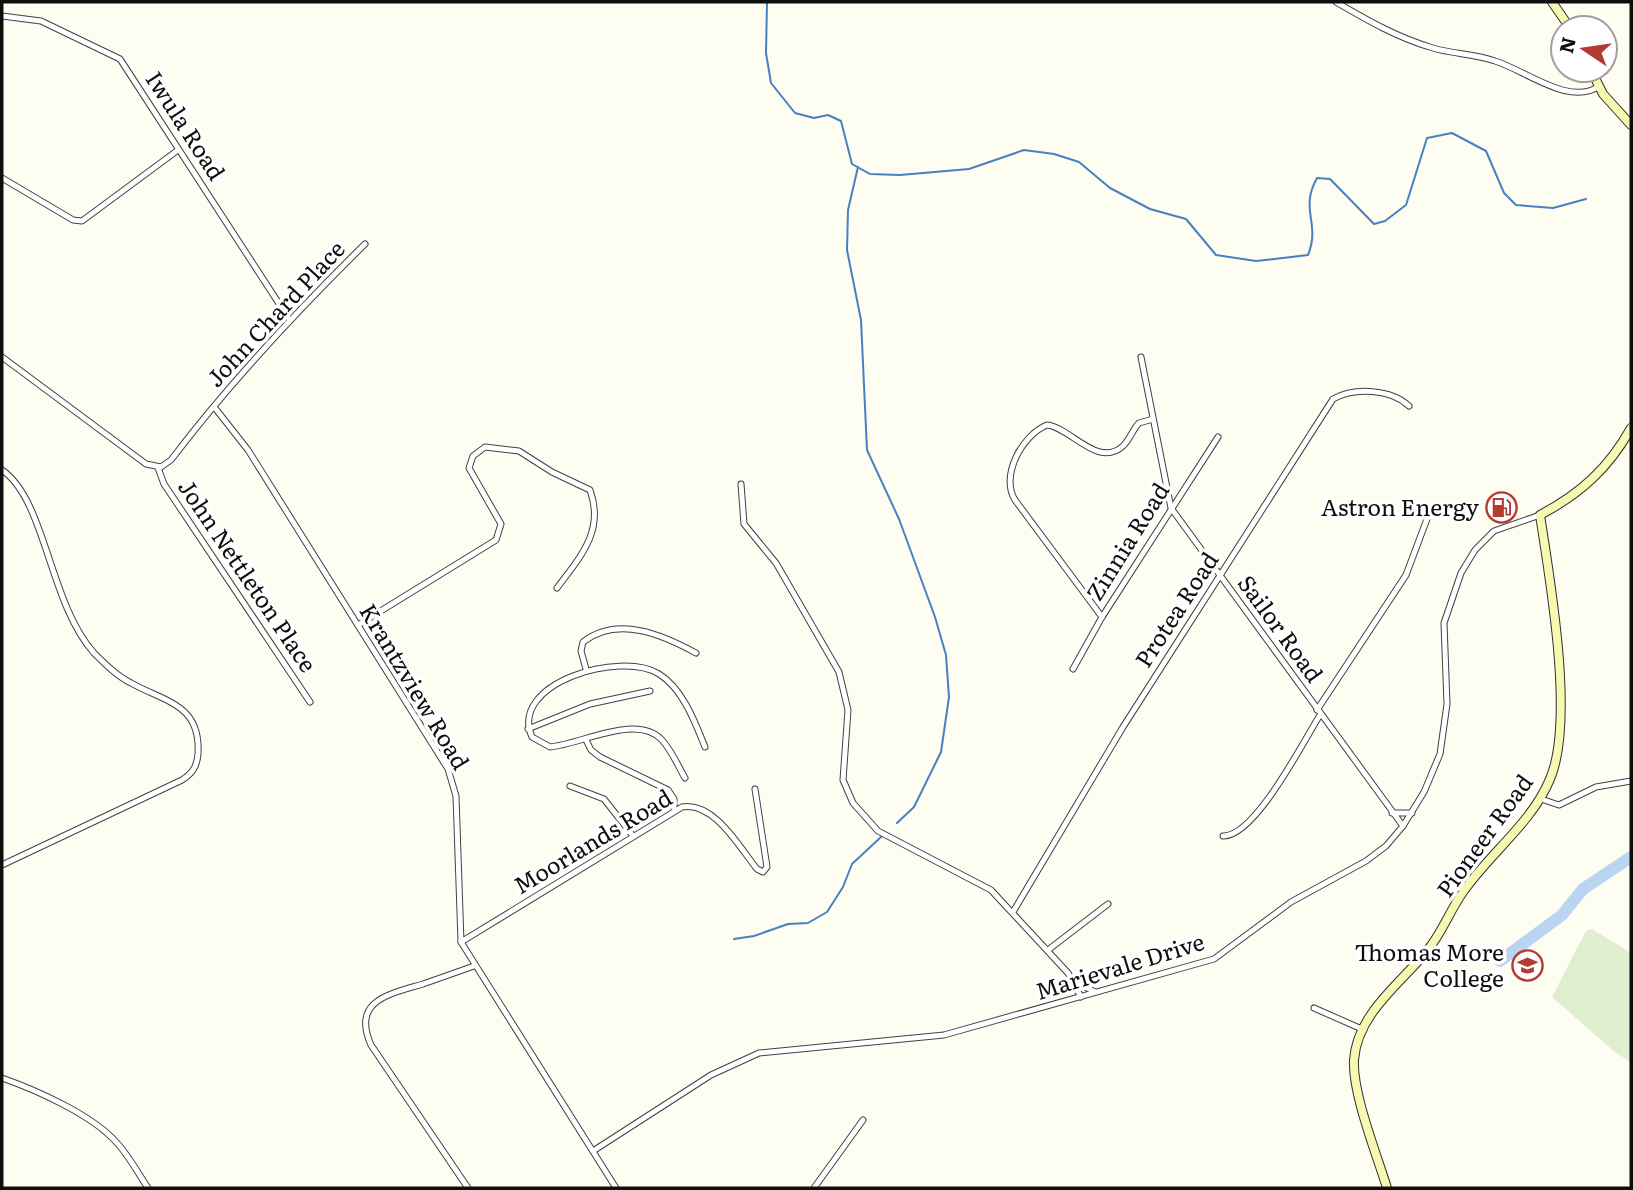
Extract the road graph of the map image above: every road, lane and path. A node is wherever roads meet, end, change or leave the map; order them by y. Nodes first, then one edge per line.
1 (1336, 2) edge
2 (2, 16) edge
3 (1599, 86) joint
4 (1631, 125) edge
5 (178, 150) junction
6 (2, 178) edge
7 (365, 244) dead end
8 (289, 319) junction
9 (2, 357) edge
10 (1141, 357) dead end
11 (1409, 406) dead end
12 (215, 408) junction
13 (1153, 419) junction
14 (1631, 428) edge
15 (1218, 437) dead end
16 (1626, 443) edge
17 (158, 468) junction
18 (2, 470) edge
19 (741, 484) dead end
20 (1171, 508) junction
21 (1540, 516) junction
22 (1427, 519) dead end
23 (1220, 575) junction
24 (556, 588) dead end
25 (1102, 617) junction
26 (358, 625) junction
27 (696, 653) dead end
28 (586, 669) junction
29 (1073, 669) dead end
30 (650, 691) dead end
31 (310, 702) dead end
32 (1318, 712) junction
33 (528, 729) junction
34 (586, 740) junction
35 (705, 747) dead end
36 (685, 778) dead end
37 (1631, 781) edge
38 (570, 786) dead end
39 (755, 789) dead end
40 (1541, 799) junction
41 (674, 811) junction
42 (1392, 813) junction
43 (1412, 813) junction
44 (1403, 826) junction
45 (634, 836) junction
46 (1223, 836) dead end
47 (2, 865) edge
48 (1108, 904) dead end
49 (1013, 912) junction
50 (461, 942) junction
51 (1048, 950) junction
52 (474, 965) junction
53 (1074, 981) junction
54 (1095, 992) junction
55 (1081, 996) junction
56 (1314, 1008) dead end
57 (1364, 1030) junction
58 (2, 1077) edge
59 (863, 1120) dead end
60 (593, 1150) junction
61 (148, 1188) edge
62 (468, 1188) edge
63 (616, 1188) edge
64 (814, 1188) edge
65 (1387, 1188) edge

1 - 3 street
2 - 5 street, Iwula Road
3 - 4 main road
5 - 6 street
5 - 8 street, Iwula Road
7 - 8 street, John Chard Place
8 - 12 street, John Chard Place
9 - 17 street
10 - 13 street, Sailor Road
11 - 23 street, Protea Road
12 - 17 street, John Chard Place
12 - 26 street, Krantzview Road
13 - 20 street, Sailor Road
13 - 25 street
14 - 16 main road
15 - 20 street, Zinnia Road
16 - 21 main road
17 - 31 street, John Nettleton Place
18 - 47 street
19 - 49 street
20 - 23 street, Sailor Road
20 - 25 street, Zinnia Road
21 - 40 main road, Pioneer Road
21 - 43 street, Marievale Drive
22 - 32 street
23 - 32 street, Sailor Road
23 - 49 street, Protea Road
24 - 26 street
25 - 29 street, Zinnia Road
26 - 50 street, Krantzview Road
27 - 28 street
28 - 33 street
28 - 35 street
30 - 33 street
32 - 42 street, Sailor Road
32 - 46 street
33 - 34 street
34 - 36 street
34 - 41 street
37 - 40 street
38 - 45 street
39 - 41 street, Moorlands Road
40 - 57 main road, Pioneer Road
41 - 45 street, Moorlands Road
42 - 43 street
42 - 44 street, Sailor Road
43 - 44 street, Marievale Drive
44 - 54 street, Marievale Drive
45 - 50 street, Moorlands Road
48 - 51 street
49 - 51 street
50 - 52 street, Krantzview Road
51 - 53 street
52 - 60 street, Krantzview Road
52 - 62 street
53 - 54 street
53 - 55 street
54 - 55 street, Marievale Drive
55 - 60 street, Marievale Drive
56 - 57 street
57 - 65 main road, Pioneer Road
58 - 61 street
59 - 64 street
60 - 63 street, Krantzview Road

